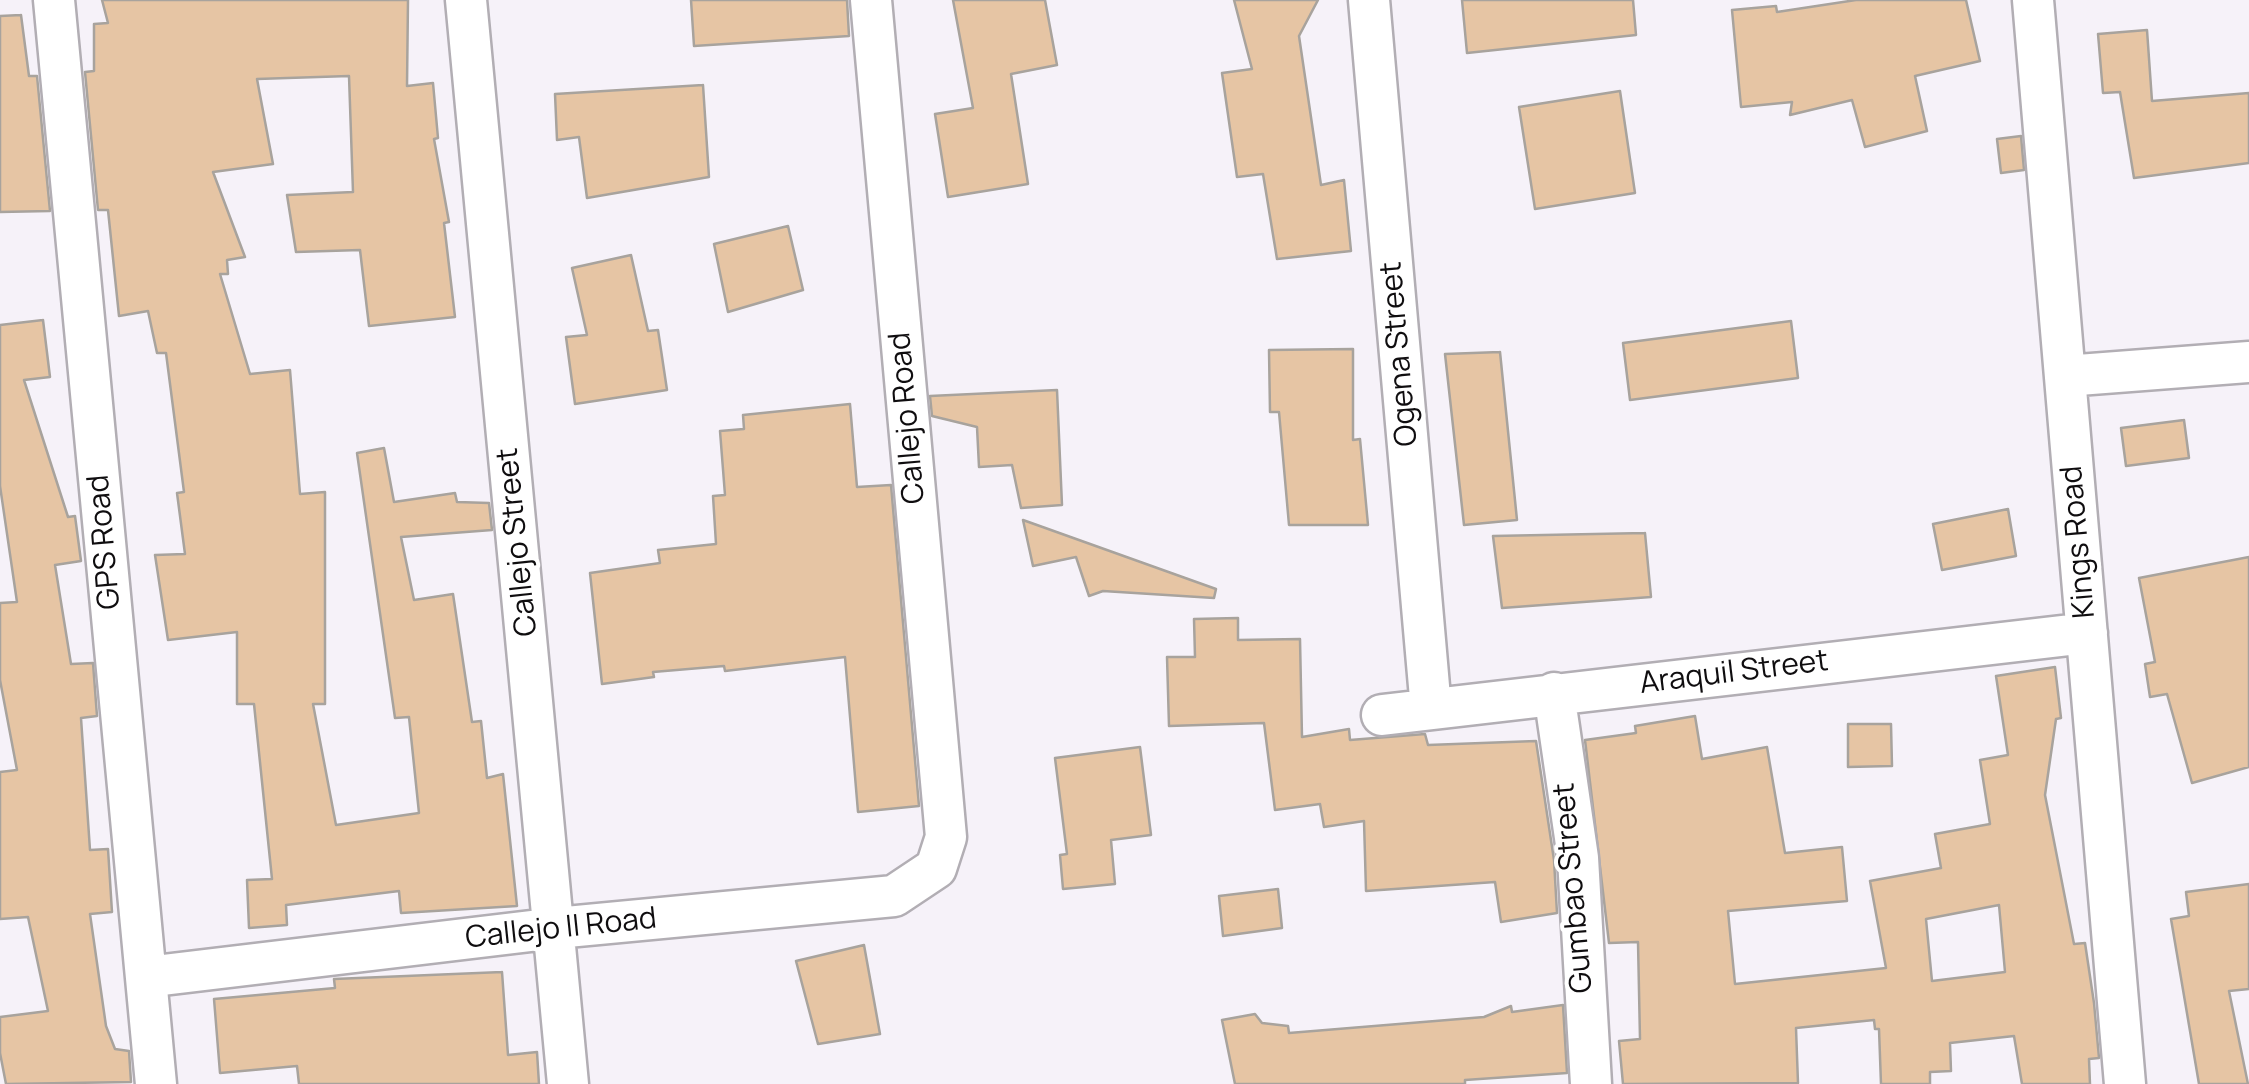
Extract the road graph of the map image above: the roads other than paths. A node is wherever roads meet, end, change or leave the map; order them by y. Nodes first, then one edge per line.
1 (54, 0) edge
2 (466, 0) edge
3 (870, 0) edge
4 (1369, 0) edge
5 (2033, 0) edge
6 (2249, 362) edge
7 (2065, 376) junction
8 (2087, 632) junction
9 (1554, 694) junction
10 (1431, 708) junction
11 (1382, 715) dead end
12 (946, 837) joint
13 (556, 928) junction
14 (146, 976) junction
15 (156, 1084) edge
16 (568, 1084) edge
17 (1590, 1084) edge
18 (2125, 1084) edge

1 - 14 street, GPS Road
2 - 13 street, Callejo Street
3 - 12 street, Callejo Road
4 - 10 street, Ogena Street
5 - 7 street, Kings Road
6 - 7 street
7 - 8 street, Kings Road
8 - 9 street, Araquil Street
8 - 18 street, Kings Road
9 - 10 street, Araquil Street
9 - 17 street, Gumbao Street
10 - 11 street, Araquil Street
12 - 13 street, Callejo II Road
13 - 14 street, Callejo II Road
13 - 16 street, Callejo Street
14 - 15 street, GPS Road

